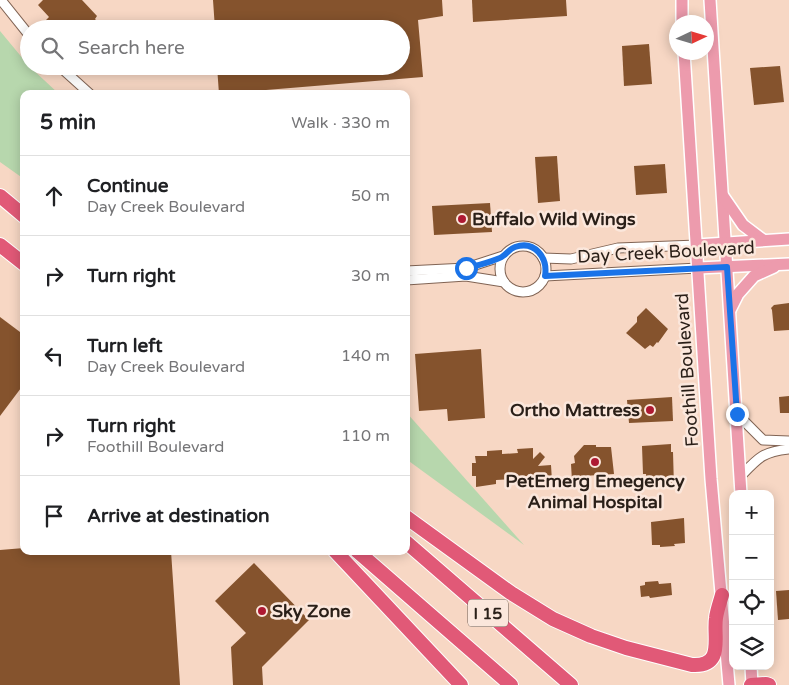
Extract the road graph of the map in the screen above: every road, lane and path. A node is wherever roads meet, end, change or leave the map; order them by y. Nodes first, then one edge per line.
1 (1, 0) edge
2 (682, 0) edge
3 (710, 0) edge
4 (682, 15) edge
5 (20, 24) edge
6 (684, 60) edge
7 (69, 75) edge
8 (86, 90) edge
9 (0, 196) edge
10 (723, 196) junction
11 (20, 213) edge
12 (789, 239) edge
13 (763, 240) junction
14 (726, 243) junction
15 (0, 245) edge
16 (696, 245) junction
17 (503, 256) junction
18 (543, 258) junction
19 (20, 261) edge
20 (784, 264) edge
21 (727, 267) junction
22 (698, 268) junction
23 (410, 271) edge
24 (545, 276) junction
25 (410, 280) edge
26 (504, 282) junction
27 (730, 310) junction
28 (737, 414) junction
29 (789, 440) edge
30 (789, 449) edge
31 (740, 477) junction
32 (741, 490) edge
33 (410, 520) edge
34 (410, 545) edge
35 (339, 555) edge
36 (362, 555) edge
37 (722, 595) junction
38 (751, 670) edge
39 (461, 685) edge
40 (512, 685) edge
41 (571, 685) edge
42 (729, 685) edge
43 (752, 685) edge
44 (769, 685) edge

1 - 5 street
2 - 4 main road
3 - 10 main road
6 - 16 main road, Foothill Boulevard
7 - 8 street
9 - 11 highway
10 - 13 main road
10 - 14 main road
12 - 13 main road, Day Creek Boulevard
13 - 14 main road, Day Creek Boulevard
14 - 16 main road, Day Creek Boulevard
14 - 21 main road
15 - 19 highway
16 - 18 street, Day Creek Boulevard
16 - 22 main road, Foothill Boulevard
17 - 18 street
17 - 23 street
17 - 26 street
18 - 24 street
20 - 21 main road, Day Creek Boulevard
20 - 27 main road
21 - 22 main road, Day Creek Boulevard
21 - 27 main road
22 - 24 street, Day Creek Boulevard
22 - 37 main road, Foothill Boulevard
24 - 26 street
25 - 26 street
27 - 28 main road
28 - 29 street
28 - 31 main road
30 - 31 street
31 - 32 main road
33 - 37 highway
34 - 41 highway, I 15
35 - 39 highway
36 - 40 highway, I 15
37 - 42 main road, Foothill Boulevard
38 - 43 main road
43 - 44 highway

